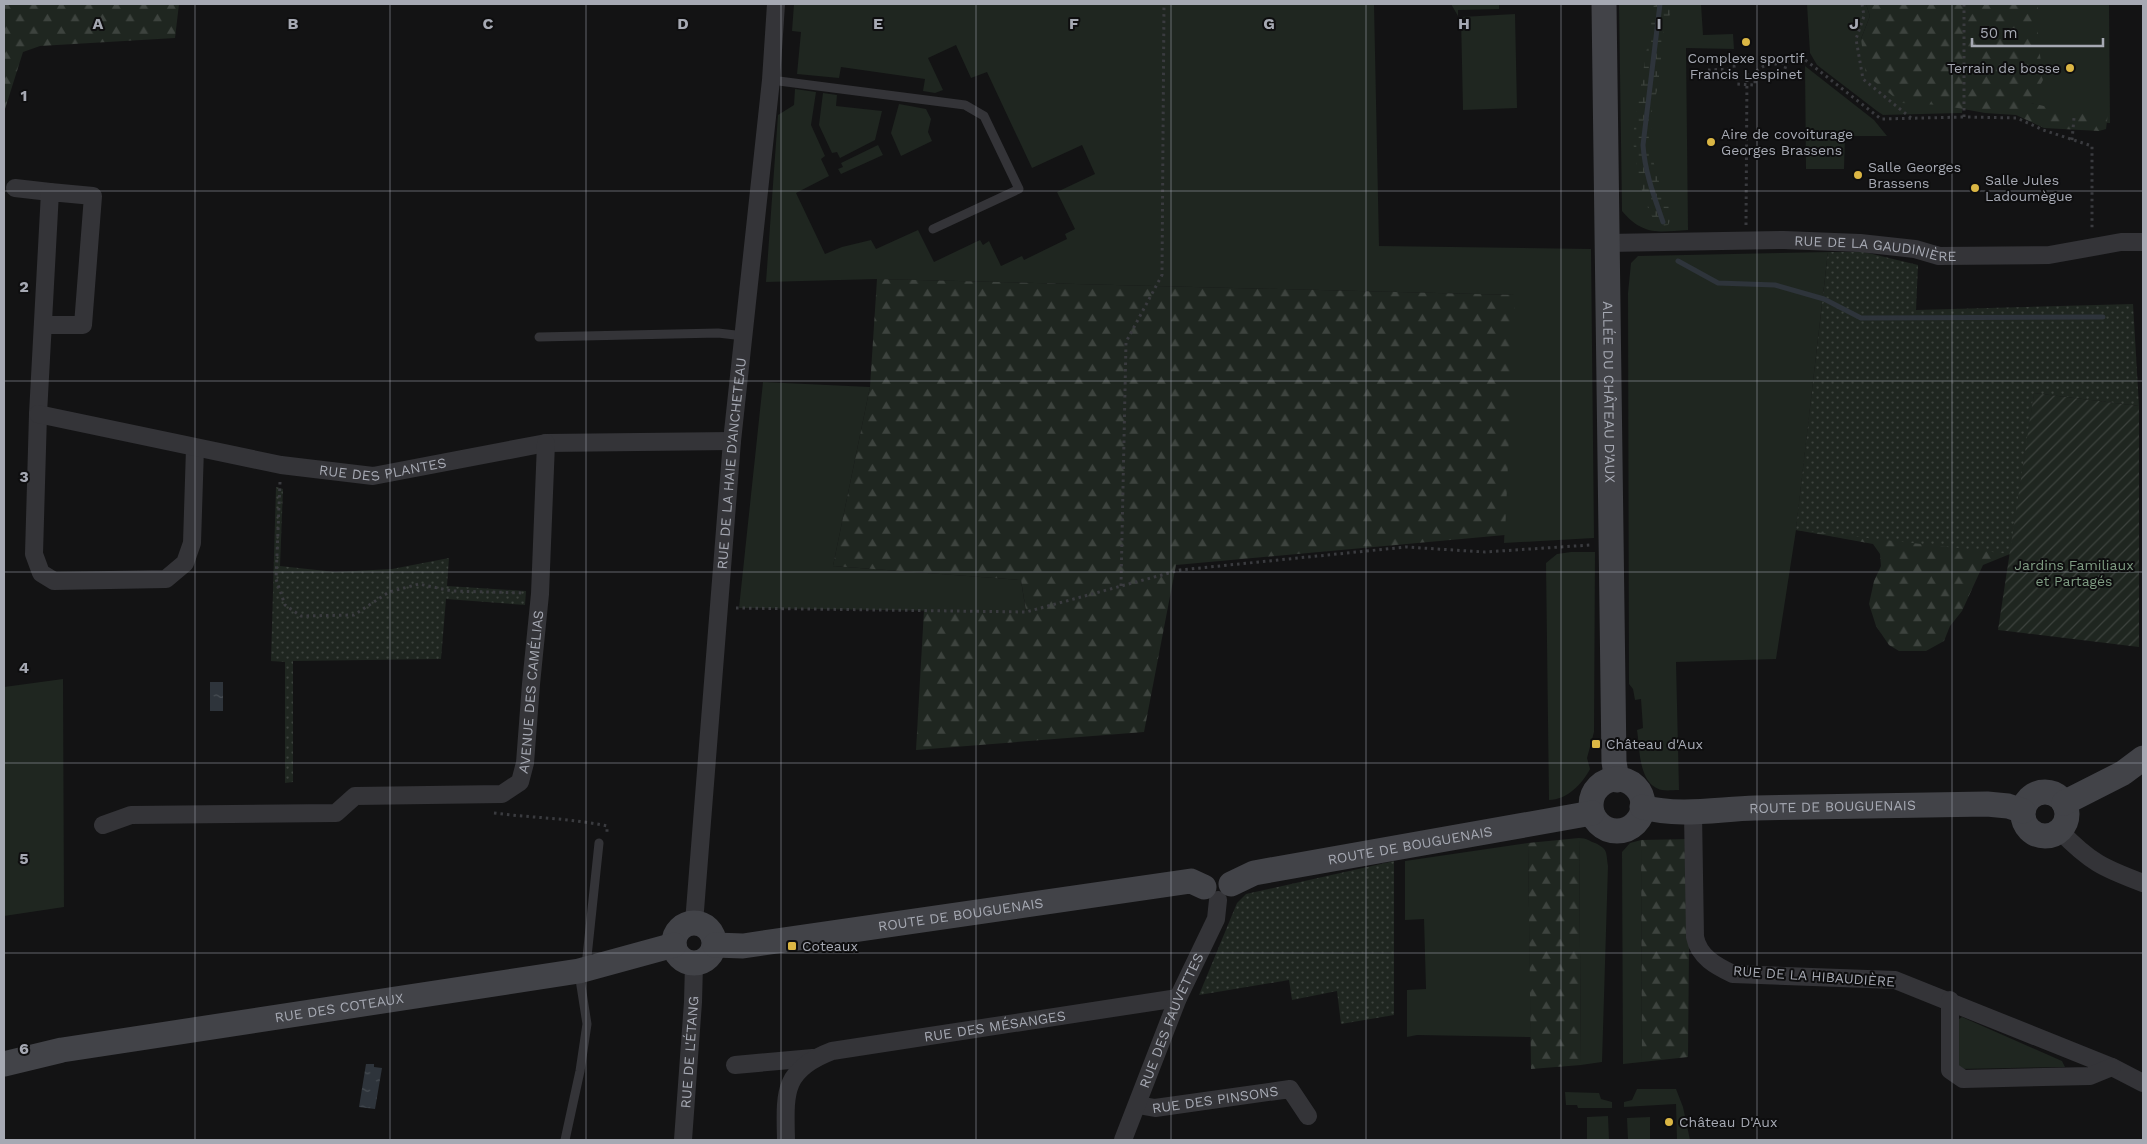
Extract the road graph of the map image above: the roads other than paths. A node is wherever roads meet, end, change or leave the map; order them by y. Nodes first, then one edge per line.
1 (776, 4) edge
2 (1604, 4) edge
3 (771, 80) junction
4 (15, 188) dead end
5 (50, 192) junction
6 (933, 230) dead end
7 (2143, 242) edge
8 (1607, 243) junction
9 (44, 325) junction
10 (744, 336) junction
11 (540, 337) dead end
12 (38, 414) junction
13 (732, 441) junction
14 (546, 443) junction
15 (195, 448) junction
16 (2143, 758) edge
17 (1617, 780) junction
18 (2064, 803) junction
19 (1642, 807) junction
20 (2023, 811) junction
21 (1592, 813) junction
22 (1693, 813) junction
23 (103, 825) dead end
24 (2060, 831) junction
25 (599, 843) road end
26 (2143, 883) edge
27 (1217, 890) junction
28 (694, 923) junction
29 (714, 945) junction
30 (674, 946) junction
31 (694, 964) junction
32 (582, 970) junction
33 (1178, 998) junction
34 (1950, 1000) junction
35 (813, 1058) junction
36 (4, 1064) edge
37 (735, 1065) dead end
38 (2112, 1067) junction
39 (2143, 1083) edge
40 (1138, 1105) junction
41 (1308, 1116) dead end
42 (565, 1140) edge
43 (683, 1140) edge
44 (786, 1140) edge
45 (1123, 1140) edge

1 - 3 street, RUE DE LA HAIE D'ANCHETEAU
2 - 8 street, ALLÉE DU CHÂTEAU D'AUX
3 - 6 lane
3 - 10 street, RUE DE LA HAIE D'ANCHETEAU
4 - 5 street
5 - 9 street
5 - 9 street
7 - 8 street, RUE DE LA GAUDINIÈRE
8 - 17 street, ALLÉE DU CHÂTEAU D'AUX
9 - 12 street
10 - 11 lane
10 - 13 street, RUE DE LA HAIE D'ANCHETEAU
12 - 15 street, RUE DES PLANTES
12 - 15 street
13 - 14 street, RUE DES PLANTES
13 - 28 street, RUE DE LA HAIE D'ANCHETEAU
14 - 15 street, RUE DES PLANTES
14 - 23 street, AVENUE DES CAMÉLIAS
16 - 18 street
17 - 19 street
17 - 21 street
18 - 20 street
18 - 24 street
19 - 21 street
19 - 22 street, ROUTE DE BOUGUENAIS
20 - 22 street, ROUTE DE BOUGUENAIS
20 - 24 street
21 - 27 street, ROUTE DE BOUGUENAIS
22 - 34 street, RUE DE LA HIBAUDIÈRE
24 - 26 street
25 - 32 lane
27 - 29 street, ROUTE DE BOUGUENAIS
27 - 33 street, RUE DES FAUVETTES
28 - 29 street
28 - 30 street
29 - 31 street
30 - 31 street
30 - 32 street, RUE DES COTEAUX
31 - 43 street, RUE DE L'ÉTANG
32 - 36 street, RUE DES COTEAUX
32 - 42 lane
33 - 35 street, RUE DES MÉSANGES
33 - 40 street, RUE DES FAUVETTES
34 - 38 street, RUE DE LA HIBAUDIÈRE
34 - 38 street
35 - 37 street, RUE DES MÉSANGES
35 - 44 street, RUE DES MÉSANGES
38 - 39 street, RUE DE LA HIBAUDIÈRE
40 - 41 street, RUE DES PINSONS
40 - 45 street, RUE DES FAUVETTES

